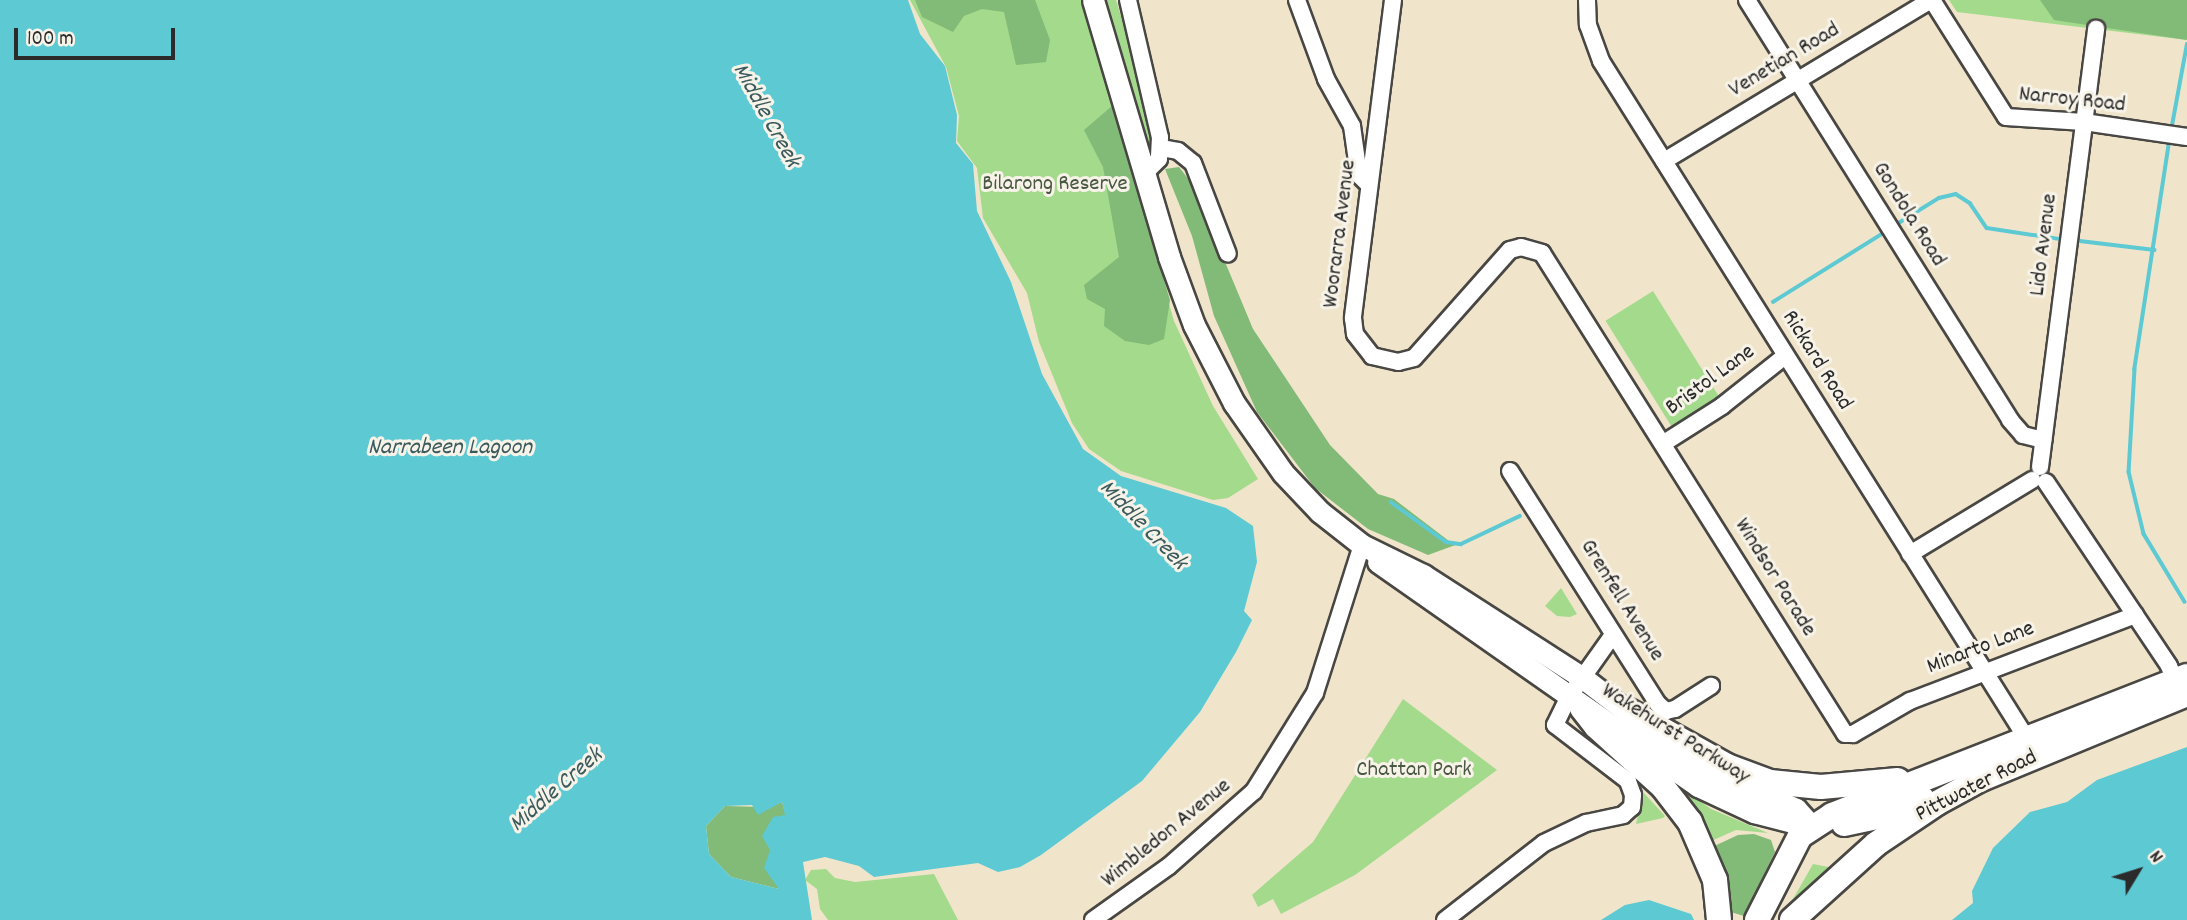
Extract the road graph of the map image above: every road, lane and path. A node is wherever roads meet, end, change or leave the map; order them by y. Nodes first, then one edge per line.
1 (1093, 0) edge
2 (1128, 0) edge
3 (1297, 0) edge
4 (1393, 0) edge
5 (1587, 0) edge
6 (1747, 0) edge
7 (1931, 0) edge
8 (2096, 29) dead end
9 (1797, 80) junction
10 (2084, 122) junction
11 (2173, 136) edge
12 (1161, 148) junction
13 (1664, 161) junction
14 (1145, 173) junction
15 (1369, 185) junction
16 (1228, 254) dead end
17 (1785, 355) junction
18 (2043, 440) junction
19 (1664, 443) junction
20 (1510, 471) dead end
21 (2040, 476) junction
22 (1362, 545) junction
23 (1910, 554) junction
24 (1421, 584) junction
25 (2135, 615) junction
26 (1612, 636) junction
27 (1984, 671) junction
28 (1583, 678) junction
29 (1711, 686) dead end
30 (2182, 687) edge
31 (1575, 703) junction
32 (1629, 711) junction
33 (1848, 735) joint
34 (2027, 739) junction
35 (1929, 777) junction
36 (1981, 779) junction
37 (1812, 827) junction
38 (1093, 920) edge
39 (1445, 920) edge
40 (1719, 920) edge
41 (1757, 920) edge
42 (1774, 920) edge
43 (1792, 920) edge

1 - 14 main road, Wakehurst Parkway
2 - 12 street
3 - 15 street
4 - 15 street, Woorarra Avenue
5 - 13 street, Rickard Road
6 - 9 street, Gondola Road
7 - 9 street, Venetian Road
7 - 10 street, Narroy Road
8 - 10 street, Lido Avenue
9 - 13 street, Venetian Road
9 - 18 street, Gondola Road
10 - 11 street, Narroy Road
10 - 18 street, Lido Avenue
12 - 14 street
12 - 16 street
13 - 17 street, Rickard Road
14 - 22 main road, Wakehurst Parkway
15 - 19 street, Woorarra Avenue
17 - 19 street, Bristol Lane
17 - 23 street, Rickard Road
18 - 21 street, Lido Avenue
19 - 33 street, Windsor Parade
20 - 26 street, Grenfell Avenue
21 - 23 street
21 - 25 street
22 - 24 main road, Wakehurst Parkway
22 - 38 street, Wimbledon Avenue
23 - 27 street, Rickard Road
24 - 28 main road, Wakehurst Parkway
24 - 31 main road, Wakehurst Parkway
25 - 27 street, Minarto Lane
25 - 30 street
26 - 28 street
26 - 29 street, Grenfell Avenue
27 - 33 street, Minarto Lane
27 - 34 street, Rickard Road
28 - 31 street
28 - 32 main road, Wakehurst Parkway
30 - 34 highway, Pittwater Road
30 - 36 highway, Pittwater Road
31 - 37 main road, Wakehurst Parkway
31 - 39 street
31 - 40 highway
32 - 35 highway
32 - 37 main road, Wakehurst Parkway
34 - 35 highway, Pittwater Road
35 - 37 highway, Pittwater Road
36 - 37 highway
36 - 43 highway, Pittwater Road
37 - 41 highway, Pittwater Road
37 - 42 highway

